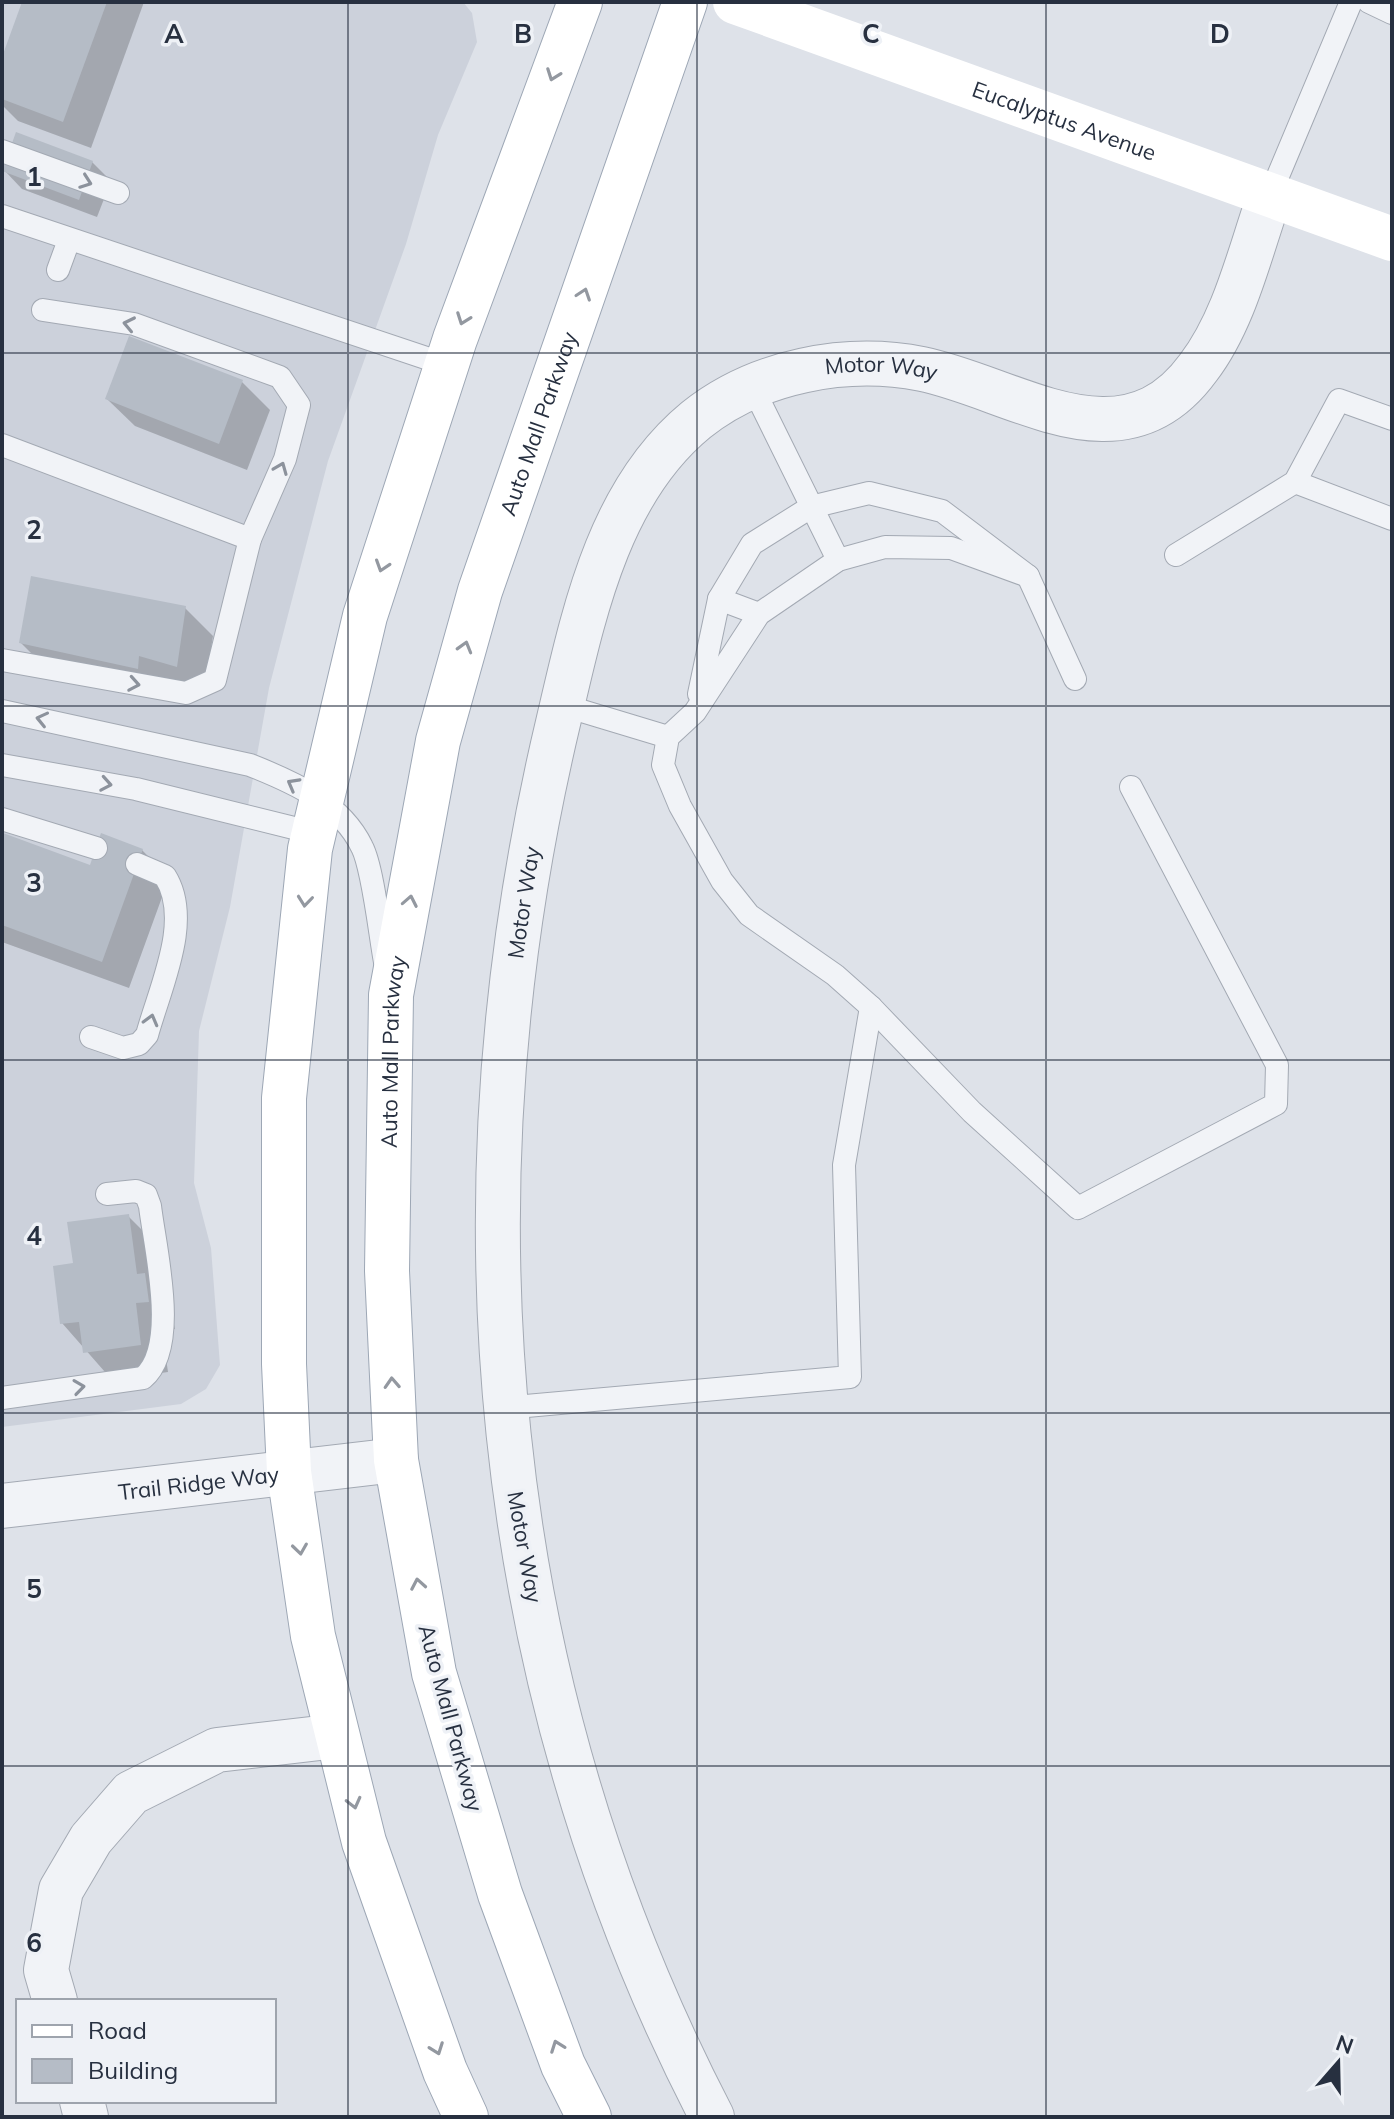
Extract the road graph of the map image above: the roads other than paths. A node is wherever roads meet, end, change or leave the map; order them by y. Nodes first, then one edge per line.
1 (580, 2) edge
2 (685, 2) edge
3 (735, 2) edge
4 (1351, 2) edge
5 (1369, 2) edge
6 (1392, 13) edge
7 (2, 151) edge
8 (118, 193) dead end
9 (1270, 195) junction
10 (2, 216) edge
11 (1392, 239) edge
12 (69, 240) junction
13 (58, 270) dead end
14 (43, 310) dead end
15 (447, 365) junction
16 (752, 386) junction
17 (1392, 419) edge
18 (2, 445) edge
19 (1295, 482) junction
20 (811, 507) junction
21 (942, 511) junction
22 (1392, 519) edge
23 (250, 539) junction
24 (951, 548) junction
25 (1176, 555) dead end
26 (838, 560) junction
27 (1028, 576) junction
28 (719, 599) junction
29 (759, 614) junction
30 (2, 660) edge
31 (1075, 679) dead end
32 (562, 705) junction
33 (2, 711) edge
34 (695, 712) junction
35 (668, 737) junction
36 (2, 765) edge
37 (1131, 787) dead end
38 (318, 817) junction
39 (2, 819) edge
40 (96, 848) dead end
41 (137, 864) dead end
42 (391, 995) junction
43 (871, 1007) junction
44 (91, 1037) dead end
45 (107, 1194) dead end
46 (2, 1398) edge
47 (504, 1408) junction
48 (396, 1460) junction
49 (289, 1472) junction
50 (2, 1506) edge
51 (337, 1736) junction
52 (54, 1999) edge
53 (466, 2117) edge
54 (589, 2117) edge
55 (712, 2117) edge

1 -> 15 main road
42 -> 2 main road, Auto Mall Parkway
3 - 9 main road, Eucalyptus Avenue
4 - 9 lane
5 - 6 lane
7 -> 8 lane
9 - 11 main road, Eucalyptus Avenue
9 - 16 street, Motor Way
10 - 12 lane
12 - 13 lane
12 - 15 lane
23 -> 14 lane
15 -> 38 main road
16 - 20 lane
16 - 32 street, Motor Way
17 - 19 lane
18 - 23 lane
19 - 22 lane
19 - 25 lane
20 - 21 lane
20 - 26 lane
20 - 28 lane
21 - 24 lane
21 - 27 lane
30 -> 23 lane
24 - 26 lane
24 - 27 lane
26 - 29 lane
27 - 31 lane
28 - 29 lane
28 - 34 lane
29 - 34 lane
32 - 35 lane
32 - 47 street, Motor Way
38 -> 33 lane
34 - 35 lane
35 - 43 lane
36 -> 38 lane
37 - 43 lane
38 - 42 lane
38 -> 49 main road
39 - 40 lane
44 -> 41 lane
48 -> 42 main road, Auto Mall Parkway
43 - 47 lane
46 -> 45 lane
47 - 55 street, Motor Way
48 - 49 street, Trail Ridge Way
54 -> 48 main road, Auto Mall Parkway
49 - 50 street, Trail Ridge Way
49 -> 51 main road
51 - 52 street
51 -> 53 main road

